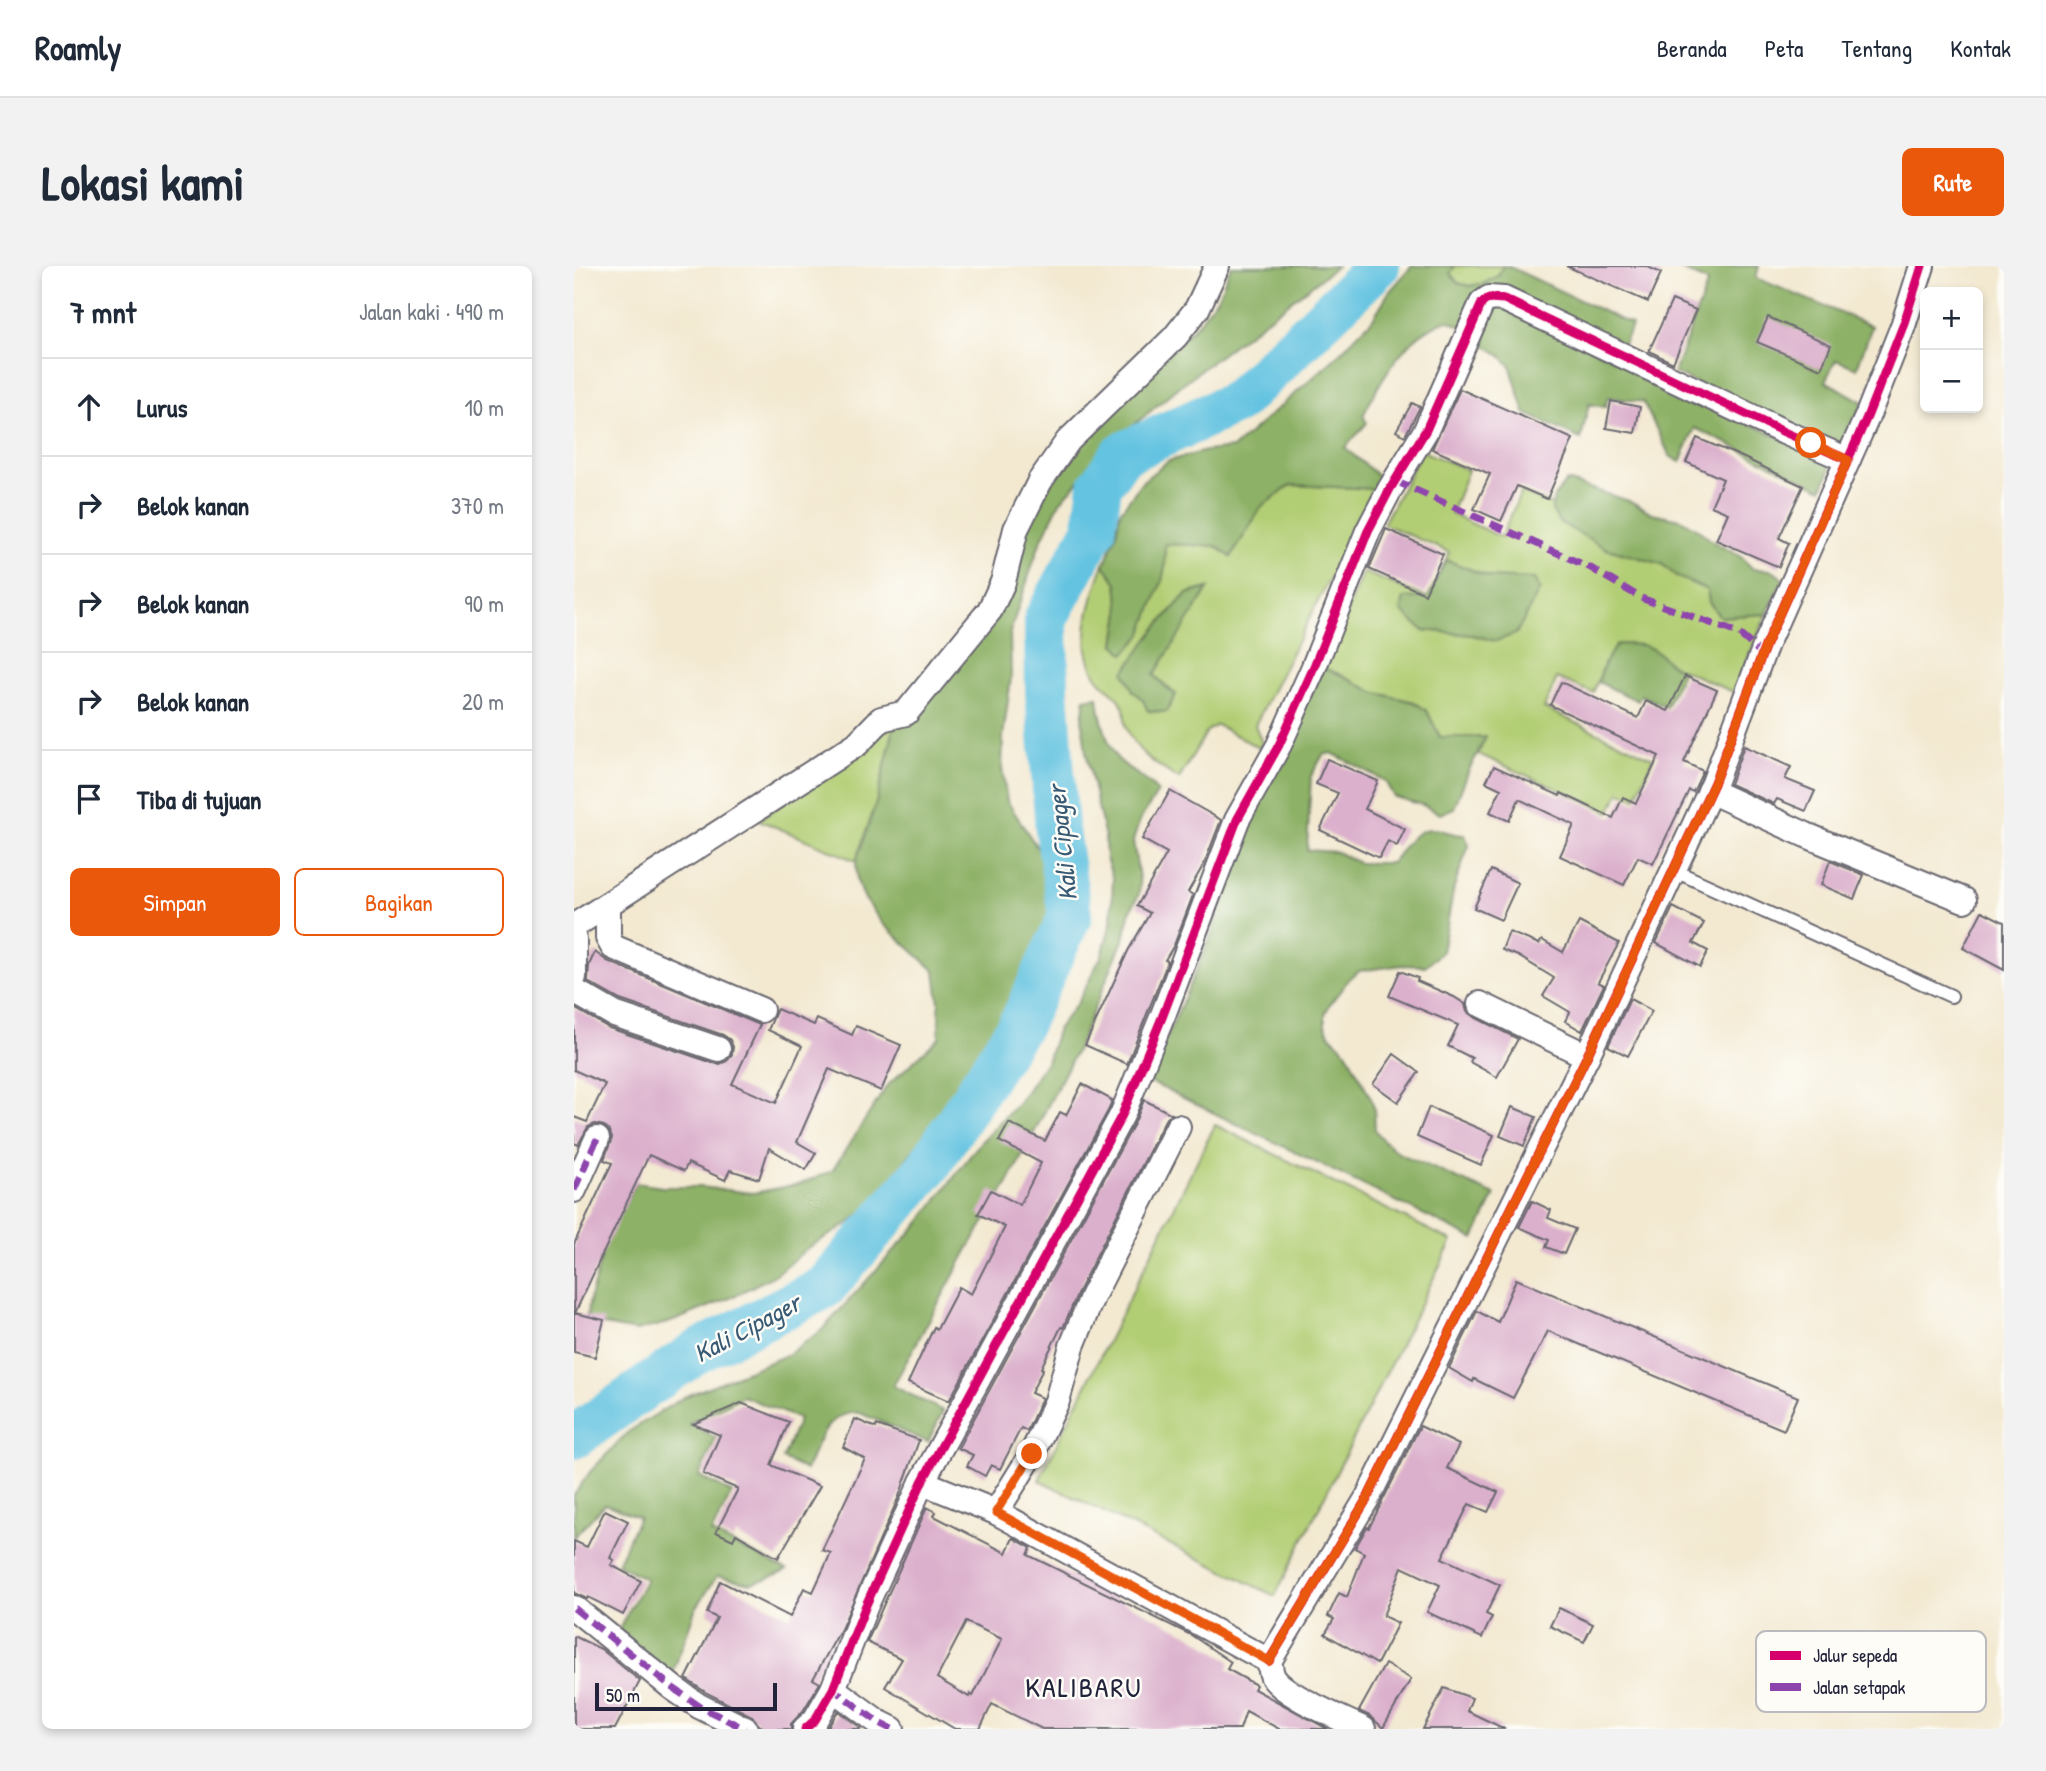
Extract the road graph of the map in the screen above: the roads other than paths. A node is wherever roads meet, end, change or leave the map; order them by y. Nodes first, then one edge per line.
1 (1217, 266) edge
2 (1923, 266) edge
3 (1848, 460) junction
4 (1710, 791) junction
5 (1673, 870) junction
6 (1964, 900) dead end
7 (608, 906) junction
8 (574, 926) edge
9 (574, 939) edge
10 (574, 977) edge
11 (574, 991) edge
12 (1951, 996) dead end
13 (1480, 1004) dead end
14 (761, 1010) dead end
15 (718, 1049) dead end
16 (1587, 1056) junction
17 (1178, 1127) dead end
18 (597, 1139) dead end
19 (574, 1190) edge
20 (922, 1482) junction
21 (996, 1512) junction
22 (574, 1608) edge
23 (1269, 1661) junction
24 (833, 1689) junction
25 (745, 1729) edge
26 (805, 1729) edge
27 (892, 1729) edge
28 (1363, 1729) edge

1 - 7 street
2 - 3 street
3 - 4 street
3 - 20 street
4 - 5 street
4 - 6 street
5 - 12 lane
5 - 16 street
7 - 8 street
7 - 14 street
9 - 10 street
11 - 15 street
13 - 16 street
16 - 23 street
17 - 21 street
18 - 19 street
20 - 21 street
20 - 24 street
21 - 23 street
22 - 25 street
23 - 28 street
24 - 26 street
24 - 27 street

